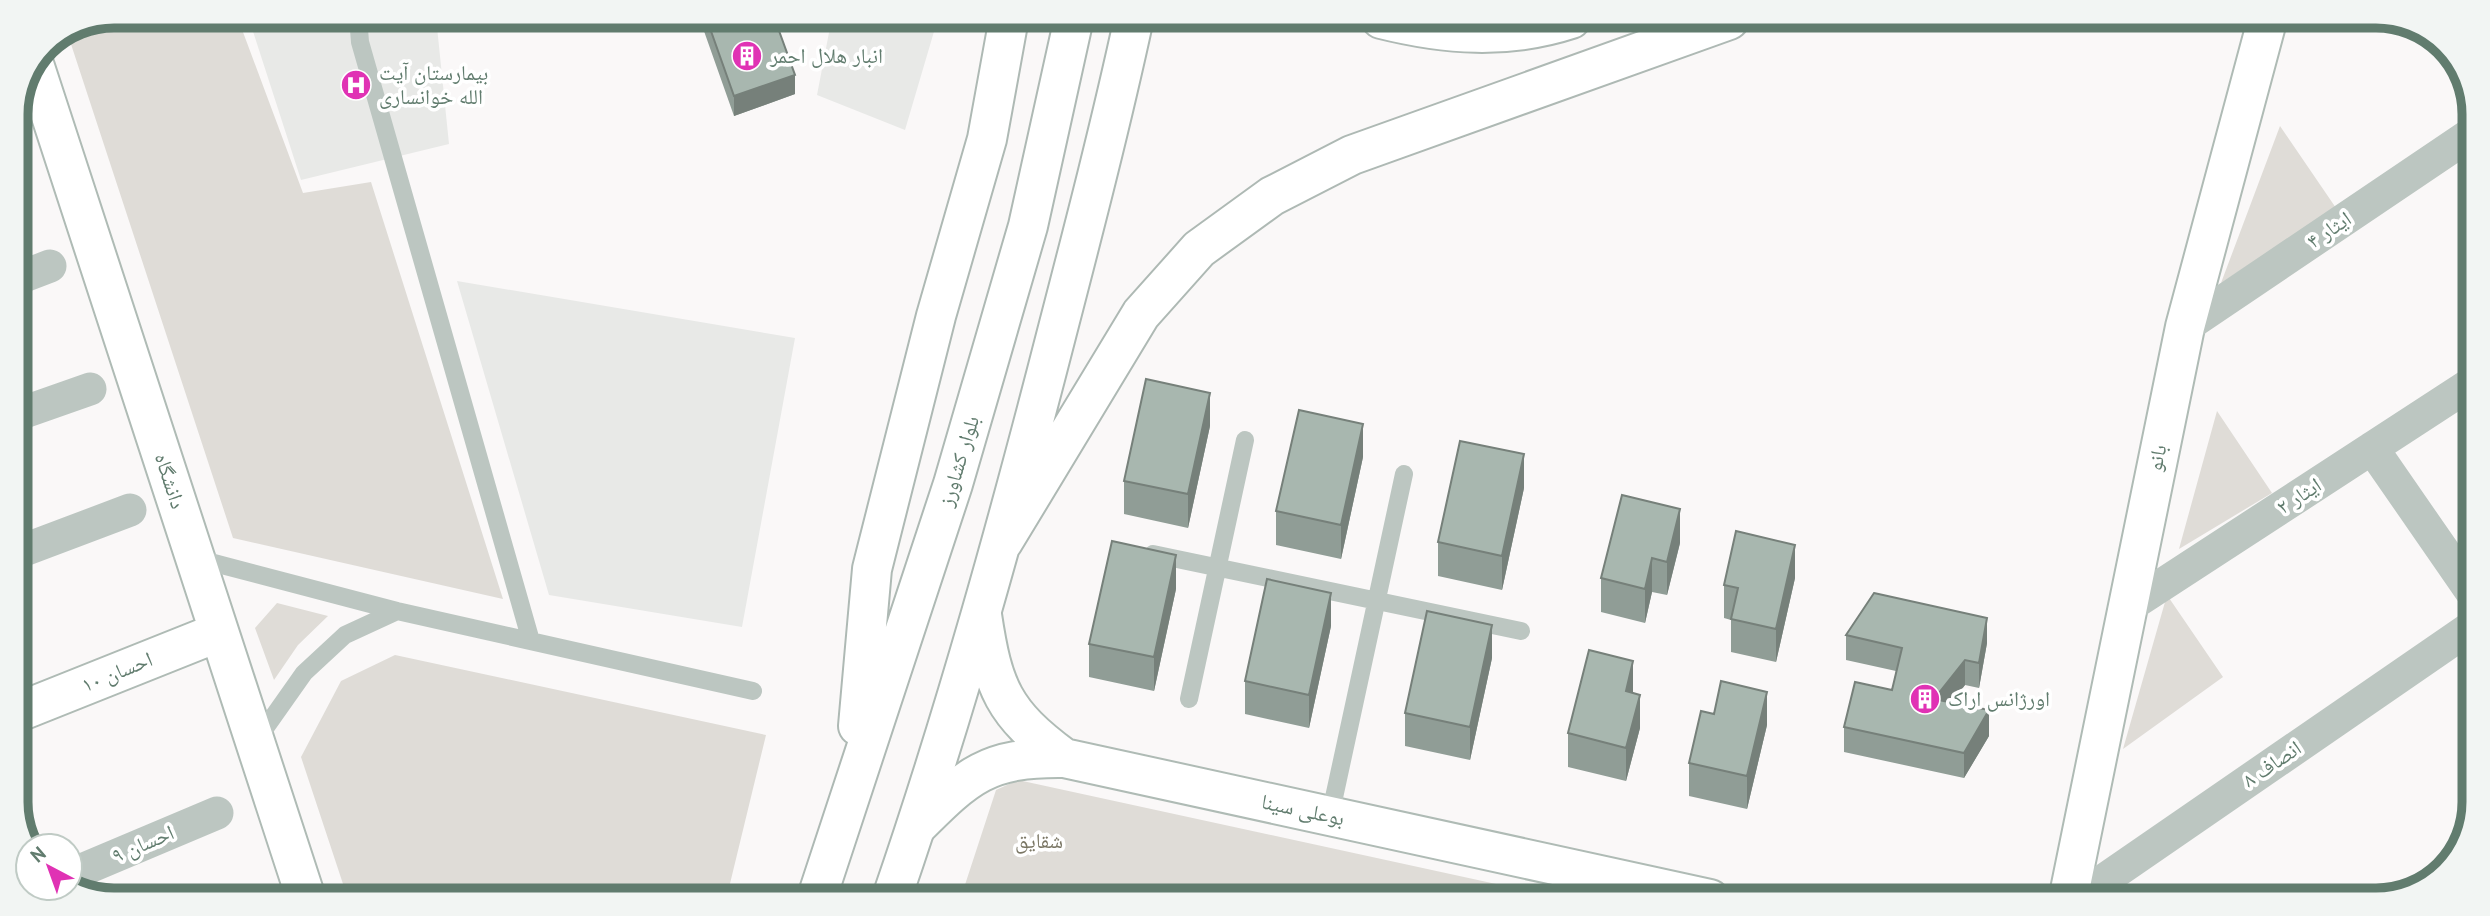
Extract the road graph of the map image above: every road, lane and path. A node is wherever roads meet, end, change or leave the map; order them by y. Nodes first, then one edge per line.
1 (359, 28) edge
2 (1007, 28) edge
3 (1072, 28) edge
4 (1132, 28) edge
5 (1418, 28) edge
6 (1528, 28) edge
7 (1707, 28) edge
8 (2270, 28) edge
9 (38, 75) edge
10 (2462, 140) edge
11 (50, 266) dead end
12 (28, 274) edge
13 (2185, 327) junction
14 (90, 389) dead end
15 (2462, 390) edge
16 (28, 411) edge
17 (1245, 440) dead end
18 (2372, 448) junction
19 (1404, 474) dead end
20 (130, 510) dead end
21 (1003, 542) junction
22 (28, 548) edge
23 (1136, 550) edge
24 (195, 558) junction
25 (1217, 567) junction
26 (2462, 578) edge
27 (1377, 601) junction
28 (2125, 609) junction
29 (397, 611) junction
30 (982, 615) junction
31 (1521, 631) dead end
32 (219, 632) junction
33 (531, 641) junction
34 (2462, 642) edge
35 (752, 691) dead end
36 (1189, 699) dead end
37 (28, 708) edge
38 (255, 743) junction
39 (1063, 758) junction
40 (852, 793) junction
41 (216, 813) dead end
42 (1331, 816) junction
43 (916, 827) junction
44 (84, 869) edge
45 (303, 888) edge
46 (820, 888) edge
47 (895, 888) edge
48 (1660, 888) edge
49 (2070, 888) edge
50 (2093, 888) edge

1 - 33 lane
2 - 40 main road
3 - 40 main road, بلوار کشاورز
4 - 21 main road
5 - 6 main road
7 - 21 main road
8 - 13 main road, بانو
9 - 24 main road, دانشگاه
10 - 13 street, ایثار ۴
11 - 12 street
13 - 28 main road, بانو
14 - 16 street
15 - 18 street, ایثار ۲
17 - 25 lane
18 - 26 street
18 - 28 street, ایثار ۲
19 - 27 lane
20 - 22 street
21 - 30 main road
23 - 25 lane
24 - 29 lane
24 - 32 main road, دانشگاه
25 - 27 lane
25 - 36 lane
27 - 31 lane
27 - 42 lane
28 - 49 main road, بانو
29 - 33 lane
29 - 38 lane
30 - 39 main road
30 - 43 main road
32 - 37 main road, احسان ۱۰
32 - 38 main road, دانشگاه
33 - 35 lane
34 - 50 street, انصاف ۸
38 - 45 main road, دانشگاه
39 - 42 main road, بوعلی سینا
39 - 43 main road, بوعلی سینا
40 - 46 main road, بلوار کشاورز
41 - 44 street, احسان ۹
42 - 48 main road, بوعلی سینا
43 - 47 main road

